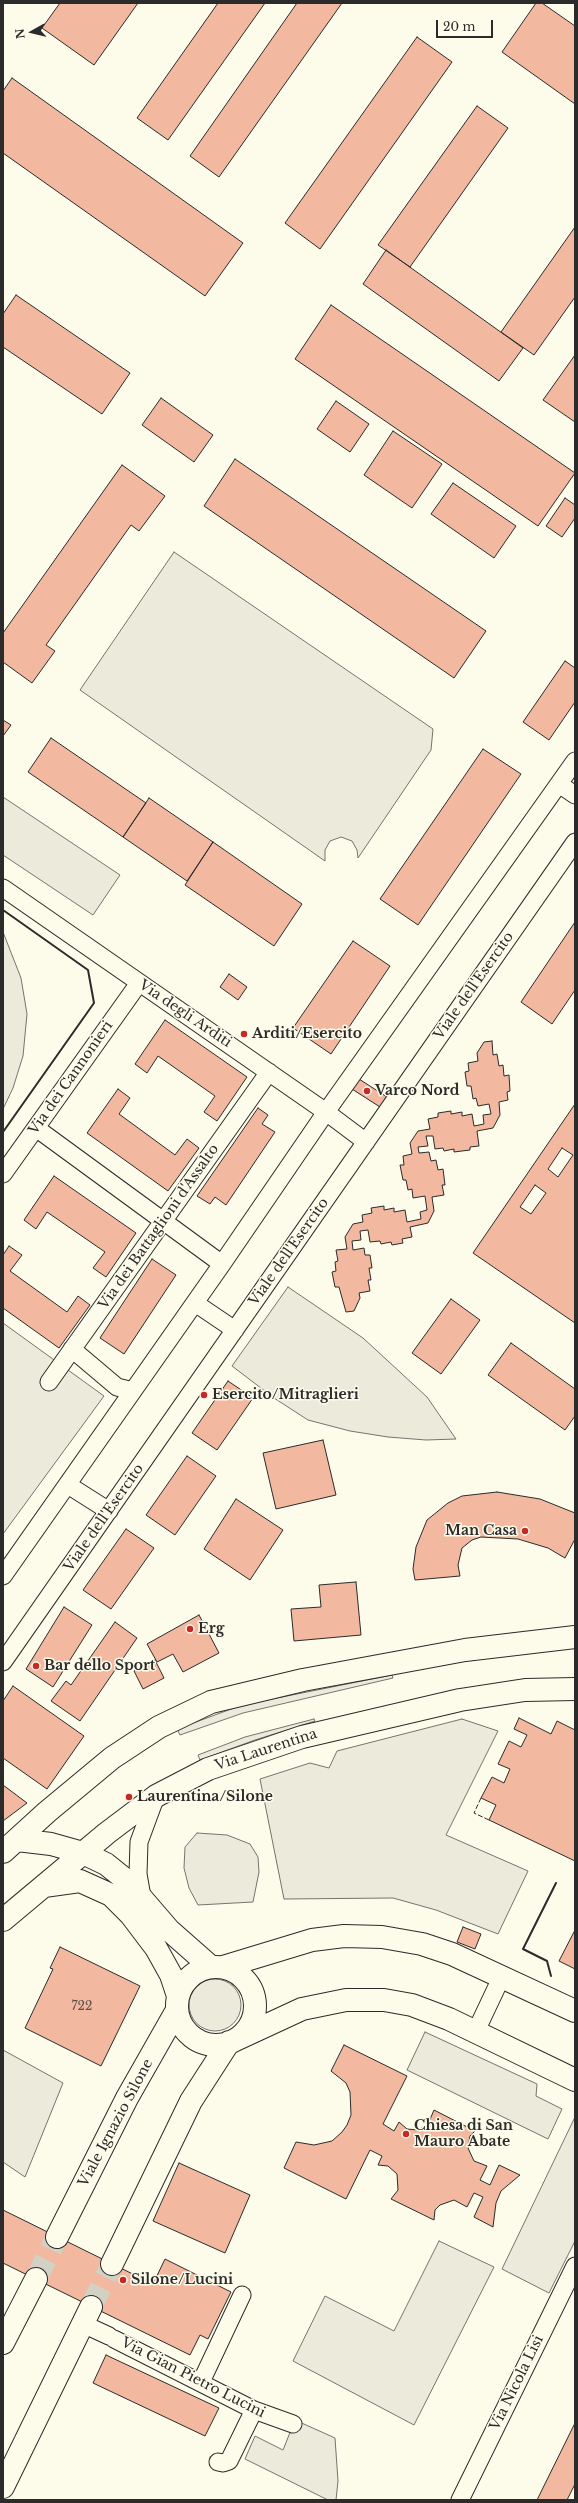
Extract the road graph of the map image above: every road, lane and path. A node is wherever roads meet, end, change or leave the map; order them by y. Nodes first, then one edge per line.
1 (575, 761) edge
2 (559, 784) junction
3 (575, 795) edge
4 (575, 842) edge
5 (3, 888) edge
6 (139, 983) junction
7 (269, 1072) junction
8 (326, 1112) junction
9 (36, 1128) junction
10 (366, 1142) junction
11 (3, 1174) edge
12 (163, 1222) junction
13 (222, 1264) junction
14 (195, 1303) junction
15 (235, 1330) junction
16 (72, 1349) junction
17 (49, 1382) dead end
18 (133, 1391) junction
19 (68, 1485) junction
20 (108, 1511) junction
21 (3, 1576) edge
22 (575, 1637) edge
23 (3, 1662) edge
24 (575, 1689) edge
25 (156, 1796) junction
26 (10, 1846) edge
27 (83, 1853) junction
28 (41, 1887) junction
29 (142, 1897) junction
30 (3, 1920) edge
31 (217, 1967) junction
32 (502, 1976) junction
33 (178, 2003) junction
34 (575, 2011) edge
35 (476, 2031) junction
36 (232, 2041) junction
37 (575, 2080) edge
38 (57, 2237) tunnel mouth
39 (112, 2264) tunnel mouth
40 (575, 2266) edge
41 (36, 2279) tunnel mouth
42 (242, 2295) dead end
43 (87, 2315) joint
44 (3, 2343) edge
45 (201, 2382) junction
46 (254, 2410) junction
47 (291, 2430) dead end
48 (218, 2462) dead end
49 (3, 2487) edge
50 (460, 2500) edge

1 - 2 street
2 - 3 street
2 - 8 street
4 - 10 street, Viale dell'Esercito
5 - 6 street, Via degli Arditi
6 - 7 street, Via degli Arditi
6 - 9 street, Via dei Cannonieri
7 - 8 street, Via degli Arditi
7 - 12 street, Via dei Battaglioni d'Assalto
8 - 10 street, Via degli Arditi
8 - 13 street
9 - 11 street, Via dei Cannonieri
9 - 12 street
10 - 15 street, Viale dell'Esercito
12 - 13 street
12 - 16 street, Via dei Battaglioni d'Assalto
13 - 14 street
14 - 15 street
14 - 18 street
15 - 20 street, Viale dell'Esercito
16 - 17 street, Via dei Battaglioni d'Assalto
16 - 18 street
18 - 19 street
19 - 20 street
19 - 21 street
20 - 23 street, Viale dell'Esercito
22 - 26 street
24 - 25 street, Via Laurentina
25 - 27 street, Via Laurentina
25 - 29 street
26 - 27 street
27 - 28 street, Via Laurentina
27 - 29 street
28 - 30 street, Via Laurentina
28 - 33 street
29 - 31 street
31 - 32 street
31 - 33 street
31 - 36 street
32 - 34 street
32 - 35 street
33 - 36 street
33 - 38 street, Viale Ignazio Silone
35 - 36 street
35 - 37 street
36 - 39 street
40 - 50 street, Via Nicola Lisi
41 - 44 street
42 - 45 street
43 - 45 street, Via Gian Pietro Lucini
43 - 49 street
45 - 46 street, Via Gian Pietro Lucini
46 - 47 street, Via Gian Pietro Lucini
46 - 48 street

